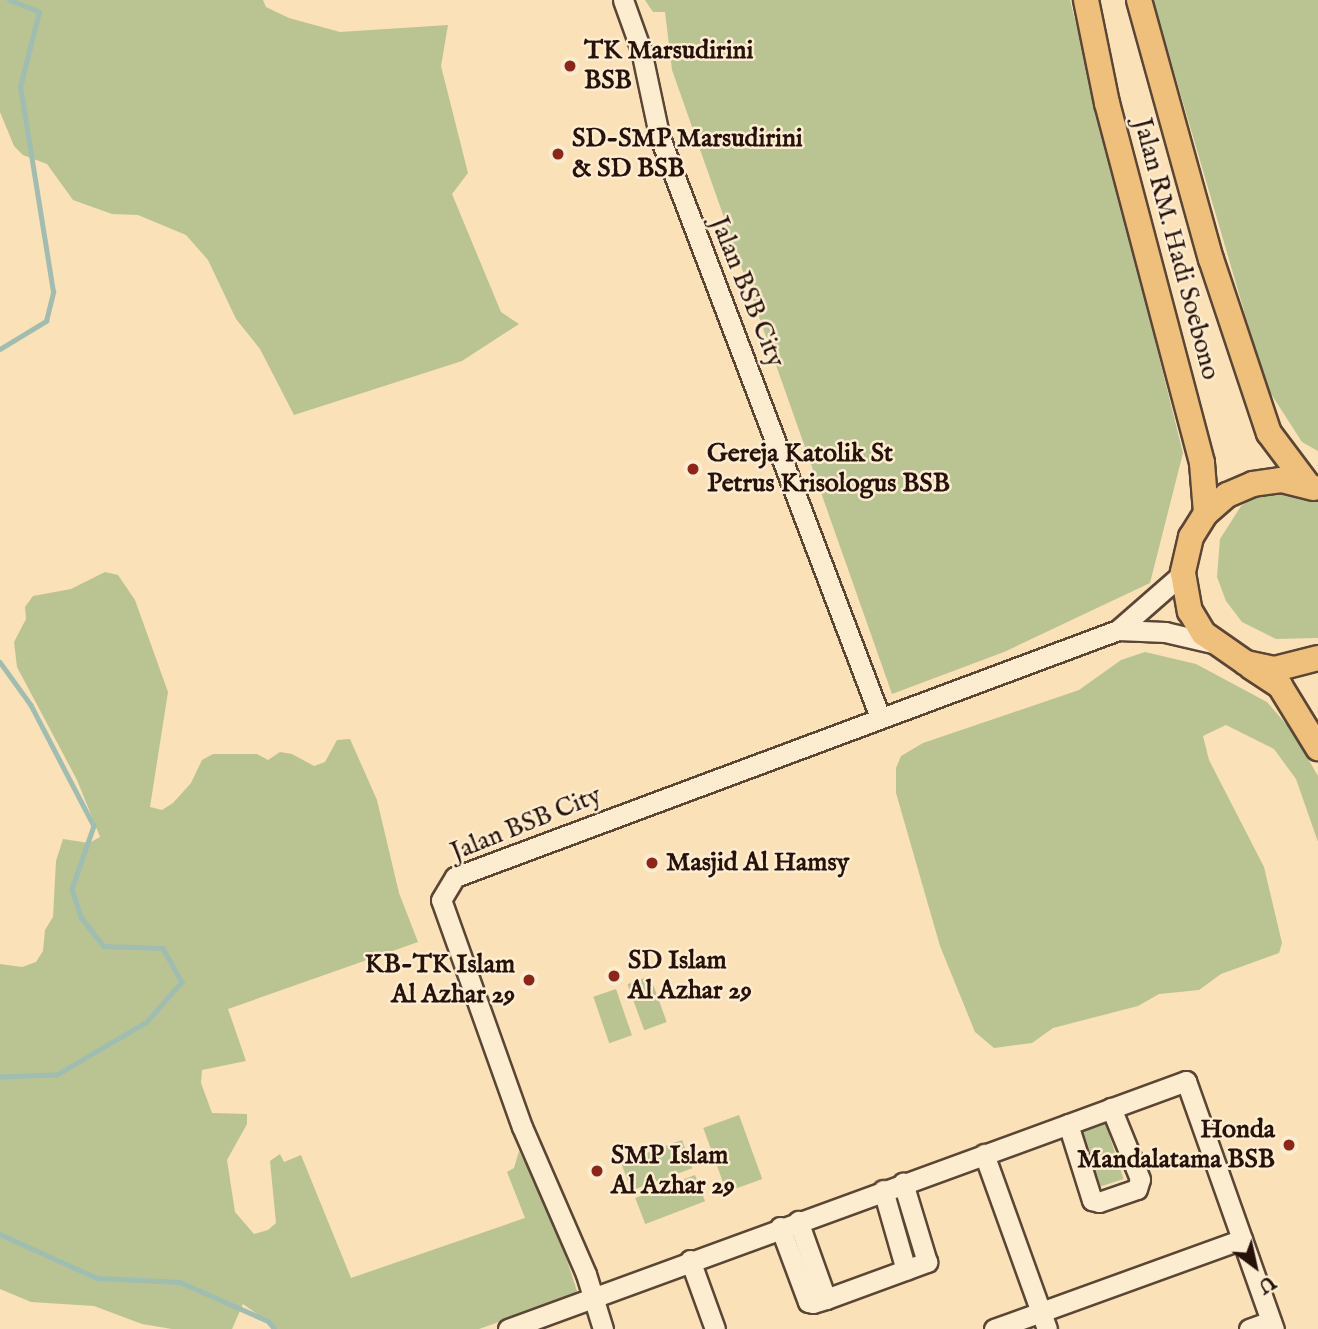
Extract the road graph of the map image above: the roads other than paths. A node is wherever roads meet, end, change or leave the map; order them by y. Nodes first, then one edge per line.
1 (623, 0) edge
2 (1086, 0) edge
3 (1139, 0) edge
4 (1313, 488) edge
5 (1206, 513) junction
6 (1183, 573) junction
7 (1118, 630) junction
8 (1216, 644) junction
9 (1318, 658) edge
10 (1246, 663) junction
11 (880, 716) junction
12 (1318, 748) edge
13 (1111, 1108) junction
14 (1068, 1124) junction
15 (984, 1154) junction
16 (903, 1183) junction
17 (883, 1190) junction
18 (789, 1224) junction
19 (1242, 1239) junction
20 (690, 1260) junction
21 (906, 1270) junction
22 (592, 1296) junction
23 (1044, 1321) edge
24 (1273, 1325) edge
25 (508, 1329) edge
26 (603, 1329) edge
27 (715, 1329) edge
28 (994, 1329) edge
29 (1249, 1329) edge

1 - 11 street, Jalan BSB City
2 - 5 main road, Jalan RM. Hadi Soebono
3 - 4 main road, Jalan RM. Hadi Soebono
4 - 5 main road, Jalan RM. Hadi Soebono
5 - 6 main road, Jalan RM. Hadi Soebono
6 - 7 street, Jalan BSB City
6 - 8 main road, Jalan RM. Hadi Soebono
7 - 8 street, Jalan BSB City
7 - 11 street, Jalan BSB City
8 - 10 main road, Jalan RM. Hadi Soebono
9 - 10 main road, Jalan RM. Hadi Soebono
10 - 12 main road, Jalan RM. Hadi Soebono
11 - 22 street, Jalan BSB City
13 - 14 street
13 - 14 street
13 - 19 street
14 - 15 street
15 - 16 street
15 - 23 street
16 - 17 street
16 - 21 street
17 - 18 street
17 - 21 street
18 - 20 street
18 - 21 street
19 - 23 street
19 - 24 street
20 - 22 street
20 - 27 street
22 - 25 street
22 - 26 street, Jalan BSB City
23 - 28 street
24 - 29 street

